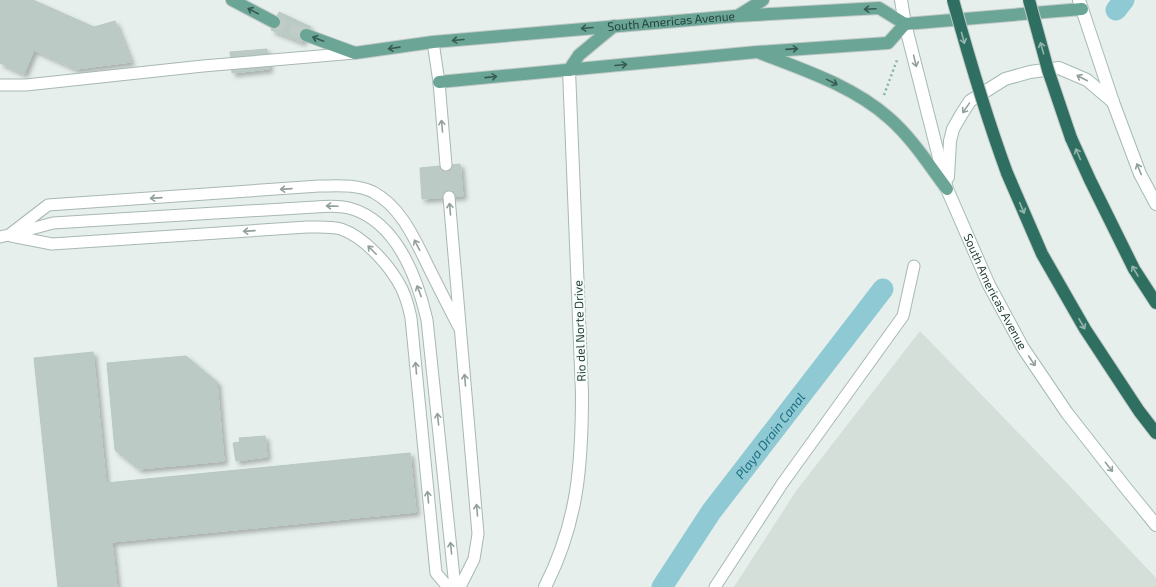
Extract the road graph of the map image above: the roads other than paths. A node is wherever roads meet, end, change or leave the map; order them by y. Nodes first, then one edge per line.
1 (232, 0) edge
2 (764, 0) edge
3 (901, 0) edge
4 (953, 0) edge
5 (1029, 0) edge
6 (1081, 4) edge
7 (736, 16) junction
8 (274, 22) tunnel mouth
9 (905, 24) junction
10 (614, 26) junction
11 (306, 35) tunnel mouth
12 (433, 42) junction
13 (757, 52) junction
14 (355, 53) junction
15 (569, 70) junction
16 (439, 82) junction
17 (0, 85) edge
18 (1113, 102) junction
19 (446, 165) dead end
20 (947, 189) junction
21 (449, 197) dead end
22 (1156, 204) edge
23 (5, 236) edge
24 (914, 266) dead end
25 (1156, 303) edge
26 (460, 330) junction
27 (1156, 433) edge
28 (1156, 525) edge
29 (448, 587) edge
30 (455, 587) edge
31 (460, 587) edge
32 (545, 587) edge
33 (715, 587) edge

8 -> 1 main road
2 - 7 main road
3 - 9 main road
4 -> 27 highway, bridge
25 -> 5 highway, bridge
6 - 9 main road
6 - 18 main road
9 -> 7 main road, South Americas Avenue
7 - 10 main road, South Americas Avenue
13 -> 9 main road
9 -> 20 main road, South Americas Avenue
10 -> 12 main road, South Americas Avenue
10 - 15 main road
14 -> 11 main road
12 -> 14 main road, South Americas Avenue
12 - 16 lane
15 -> 13 main road
13 -> 20 main road
14 - 17 lane
16 -> 15 main road
15 - 32 main road, Rio del Norte Drive
19 -> 16 lane
18 -> 20 main road
22 -> 18 main road
20 -> 28 main road, South Americas Avenue
26 -> 21 lane
26 -> 23 lane
29 -> 23 lane
30 -> 23 lane
24 - 33 lane
31 -> 26 lane

